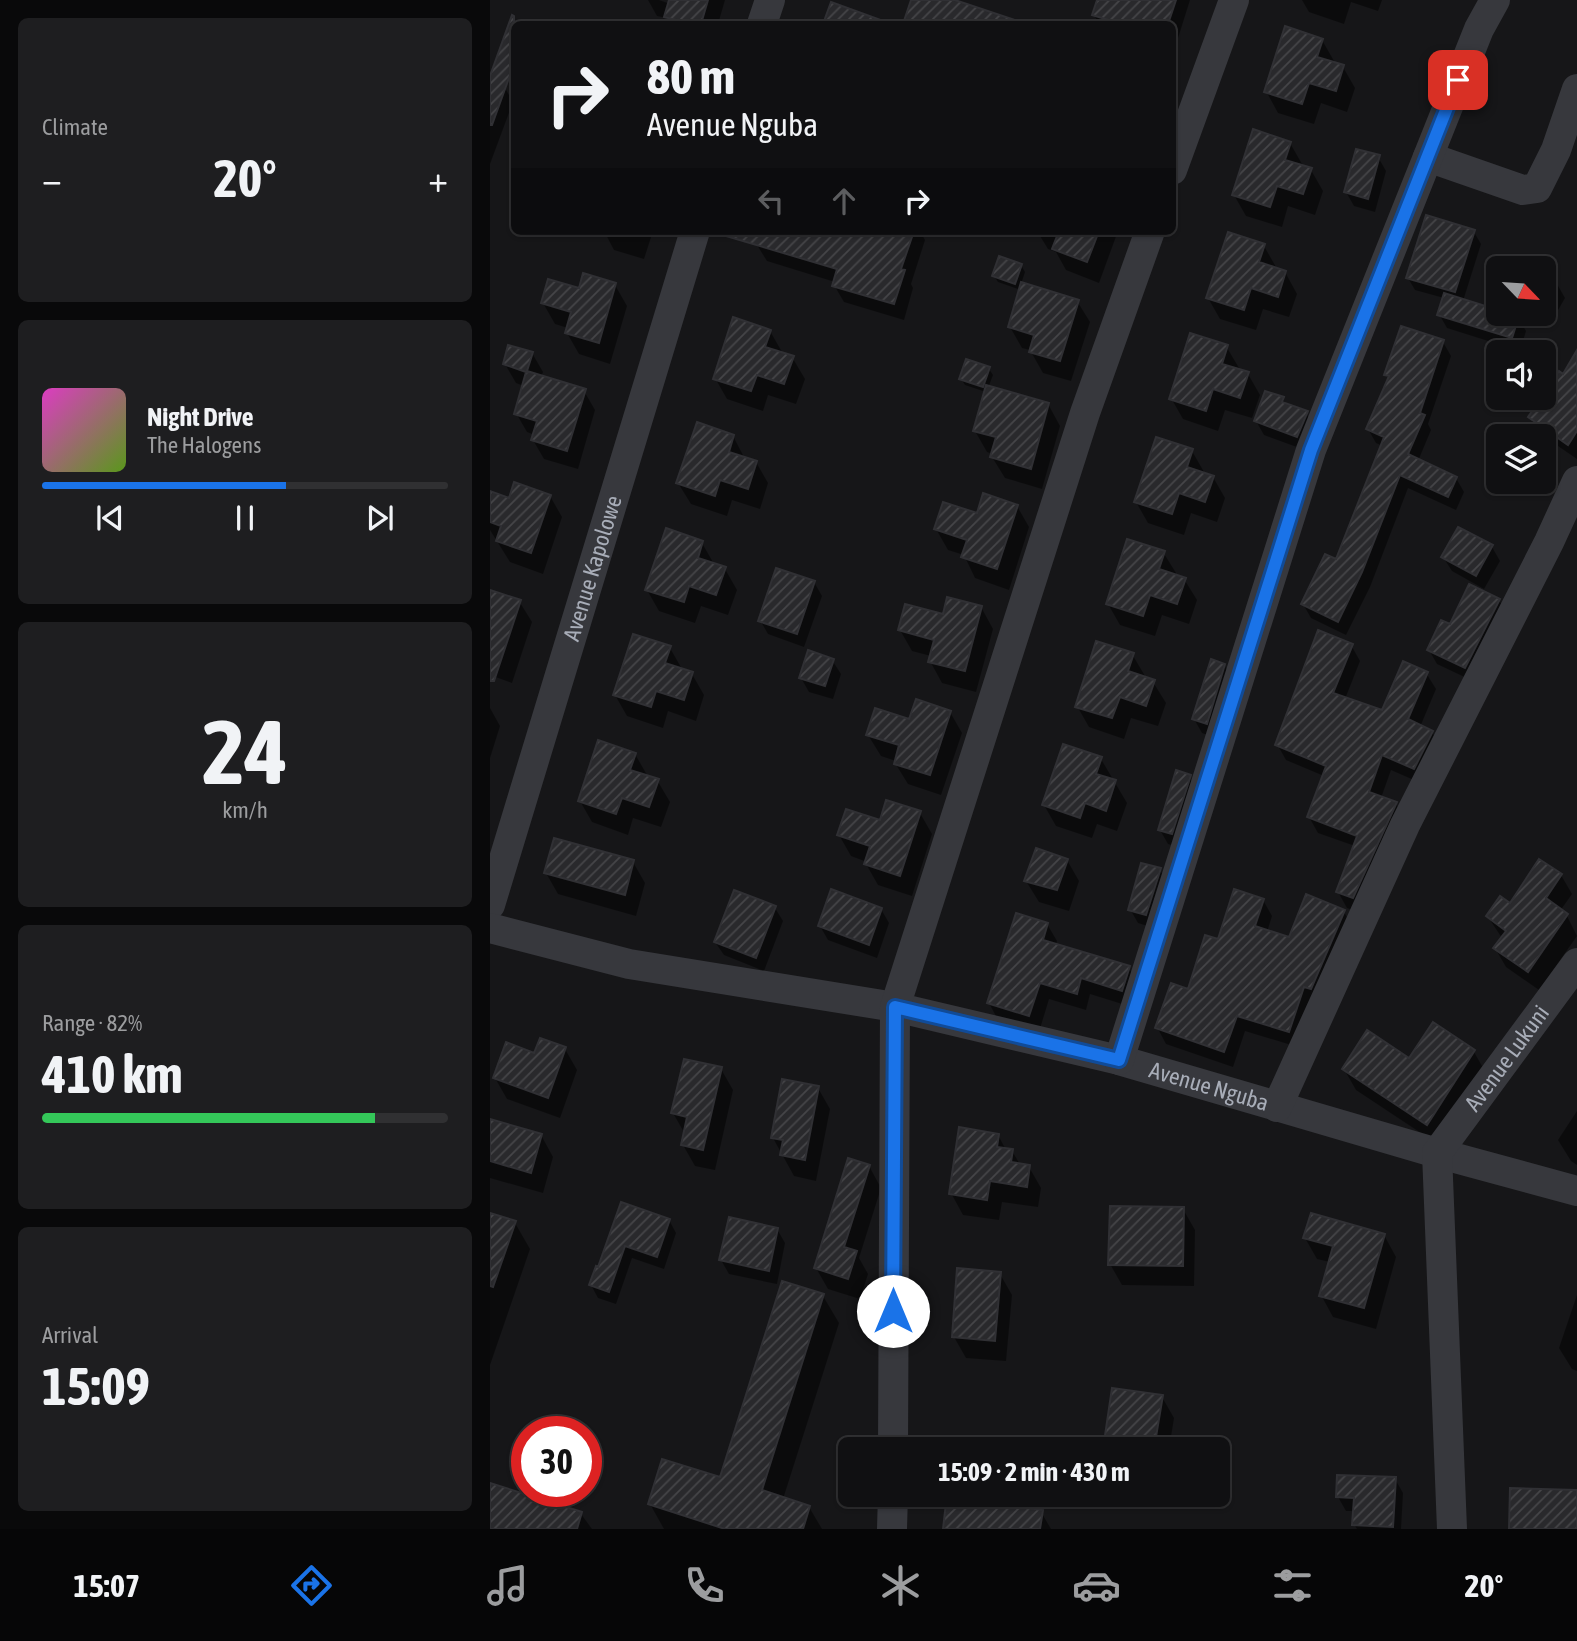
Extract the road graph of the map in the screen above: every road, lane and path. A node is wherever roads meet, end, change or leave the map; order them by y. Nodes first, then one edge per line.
1 (770, 0) edge
2 (1234, 0) edge
3 (1495, 0) edge
4 (763, 21) edge
5 (1577, 89) edge
6 (1428, 157) junction
7 (1176, 159) edge
8 (694, 235) edge
9 (1149, 235) edge
10 (1577, 481) edge
11 (490, 905) edge
12 (490, 928) edge
13 (1577, 963) edge
14 (895, 1007) junction
15 (1119, 1060) junction
16 (1277, 1107) junction
17 (1437, 1153) junction
18 (1577, 1191) edge
19 (893, 1437) edge
20 (892, 1507) edge
21 (892, 1529) edge
22 (1452, 1529) edge

1 - 4 street
2 - 7 street
3 - 6 street
5 - 6 street
6 - 15 street
8 - 11 street, Avenue Kapolowe
9 - 14 street
10 - 16 street
12 - 14 street, Avenue Nguba
13 - 17 street, Avenue Lukuni
14 - 15 street, Avenue Nguba
14 - 19 street
15 - 16 street, Avenue Nguba
16 - 17 street, Avenue Nguba
17 - 18 street, Avenue Nguba
17 - 22 street
20 - 21 street

